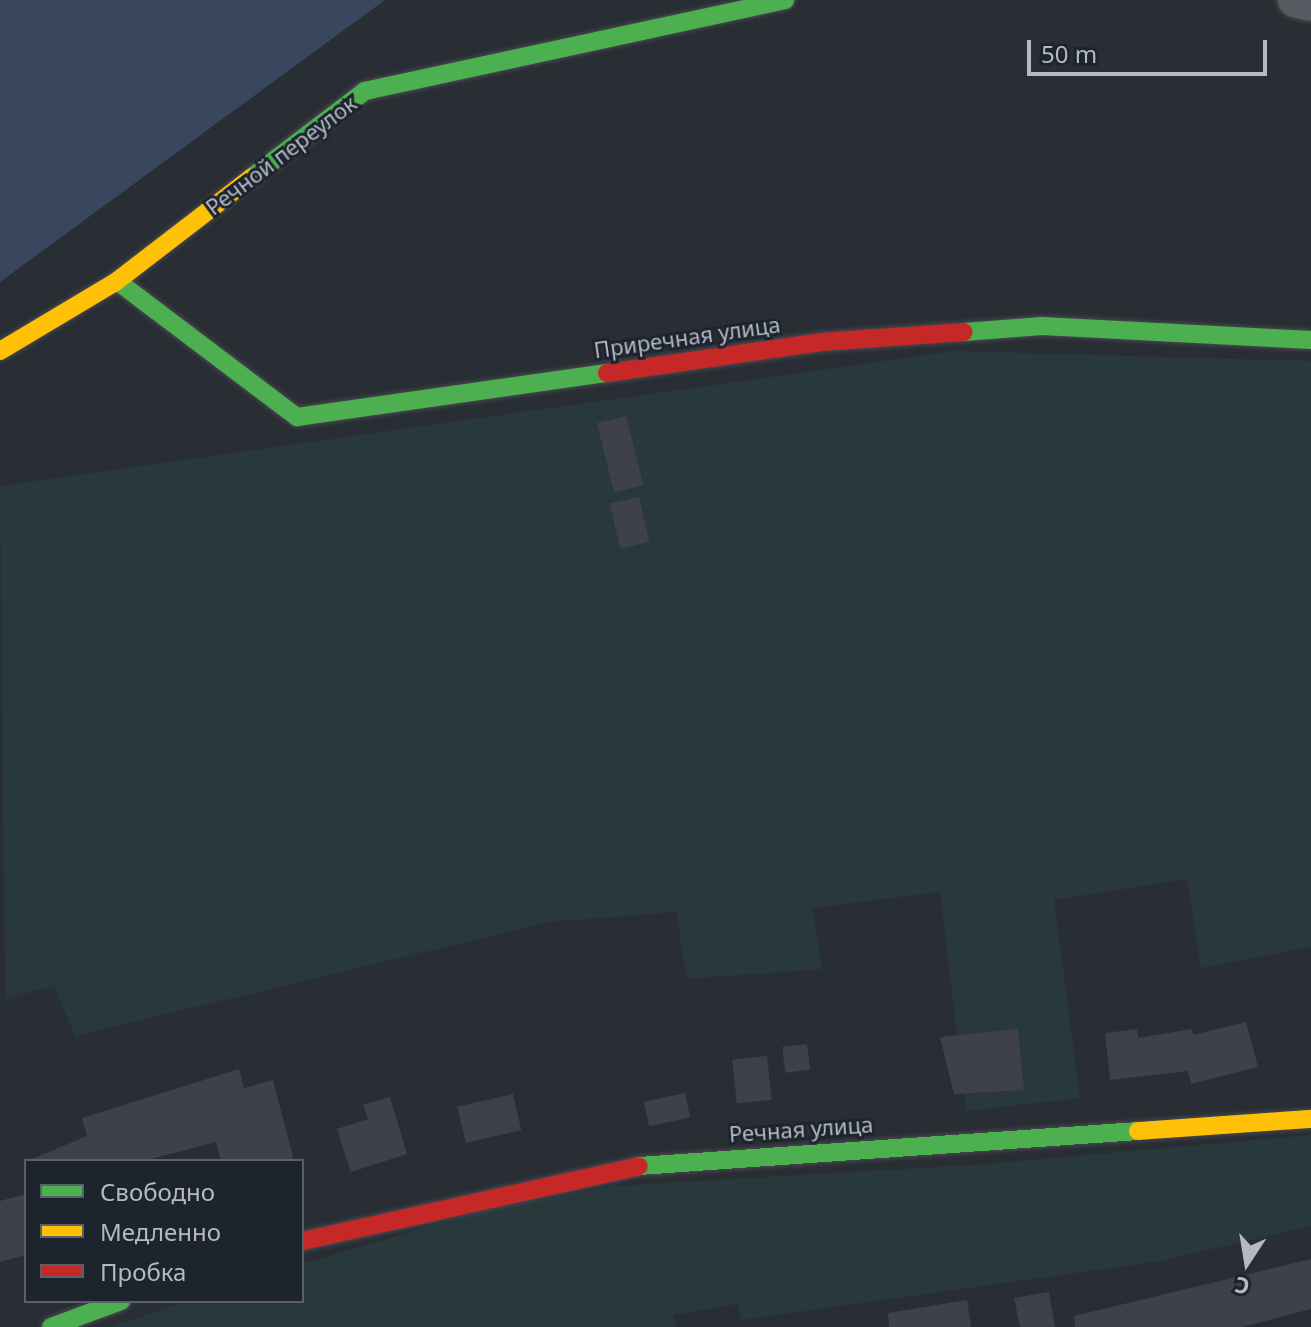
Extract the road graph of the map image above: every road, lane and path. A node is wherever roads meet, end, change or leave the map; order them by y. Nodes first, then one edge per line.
1 (785, 0) edge
2 (1295, 0) edge
3 (1311, 4) edge
4 (117, 281) junction
5 (1311, 340) edge
6 (0, 351) edge
7 (1311, 1119) edge
8 (304, 1241) edge
9 (116, 1303) edge
10 (51, 1327) edge

1 - 4 street, Речной переулок
2 - 3 street
4 - 5 street, Приречная улица
4 - 6 street, Речной переулок
7 - 8 street, Речная улица
9 - 10 street

